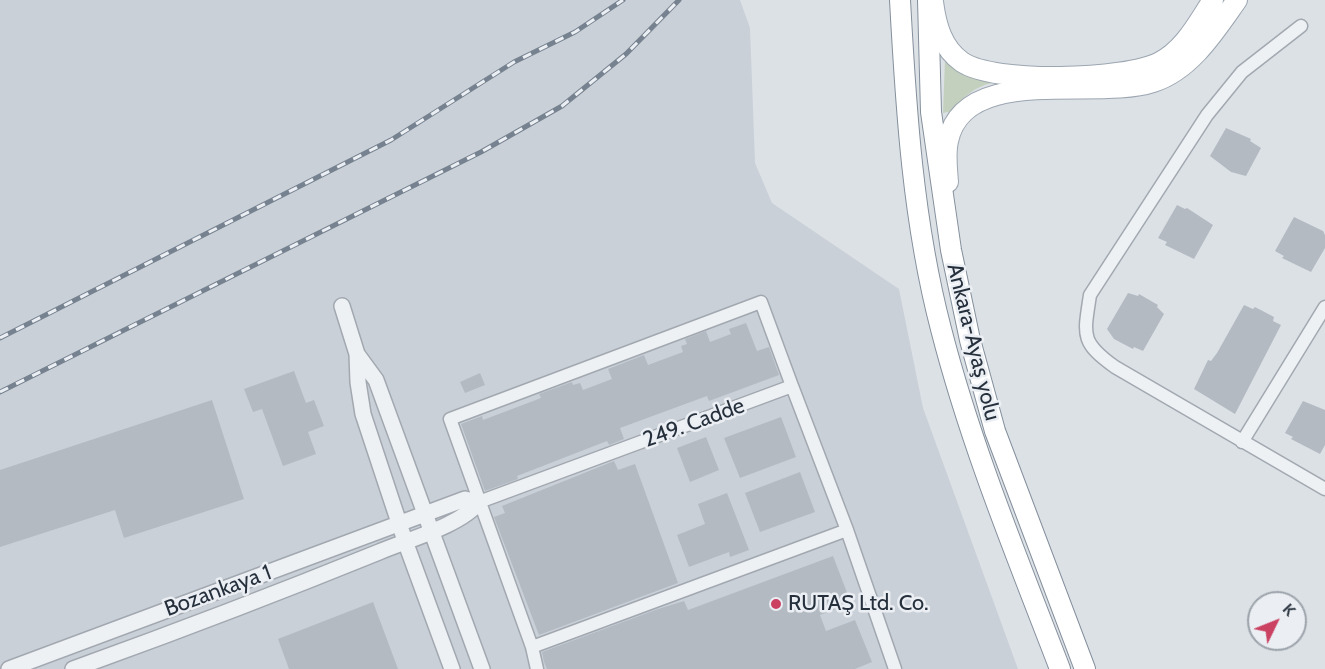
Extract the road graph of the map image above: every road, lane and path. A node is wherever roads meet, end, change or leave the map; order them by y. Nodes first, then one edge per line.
1 (900, 0) edge
2 (928, 0) edge
3 (933, 0) edge
4 (1213, 0) edge
5 (1237, 0) edge
6 (1301, 26) dead end
7 (1009, 84) junction
8 (951, 250) junction
9 (342, 306) dead end
10 (1325, 307) edge
11 (1321, 324) edge
12 (357, 354) junction
13 (792, 386) junction
14 (1242, 442) junction
15 (1325, 489) edge
16 (479, 502) junction
17 (426, 513) junction
18 (399, 524) junction
19 (433, 530) junction
20 (847, 530) junction
21 (405, 541) junction
22 (532, 647) junction
23 (9, 669) edge
24 (73, 669) edge
25 (452, 669) edge
26 (482, 669) edge
27 (537, 669) edge
28 (895, 669) edge
29 (1059, 669) edge
30 (1085, 669) edge

1 - 29 main road, Ankara-Ayaş yolu
2 - 8 main road, Ankara-Ayaş yolu
3 - 7 main road
4 - 7 main road
5 - 7 main road
6 - 14 street
7 - 8 main road
8 - 30 main road, Ankara-Ayaş yolu
9 - 12 street
10 - 11 street
11 - 14 street
12 - 17 street
12 - 18 street
13 - 16 street, 249. Cadde
13 - 16 street
13 - 20 street
14 - 15 street
16 - 17 street, Bozankaya 1
16 - 19 street
16 - 22 street
17 - 18 street, Bozankaya 1
17 - 19 street
18 - 21 street
18 - 23 street, Bozankaya 1
19 - 21 street
19 - 26 street
20 - 22 street
20 - 28 street
21 - 24 street
21 - 25 street
22 - 27 street

